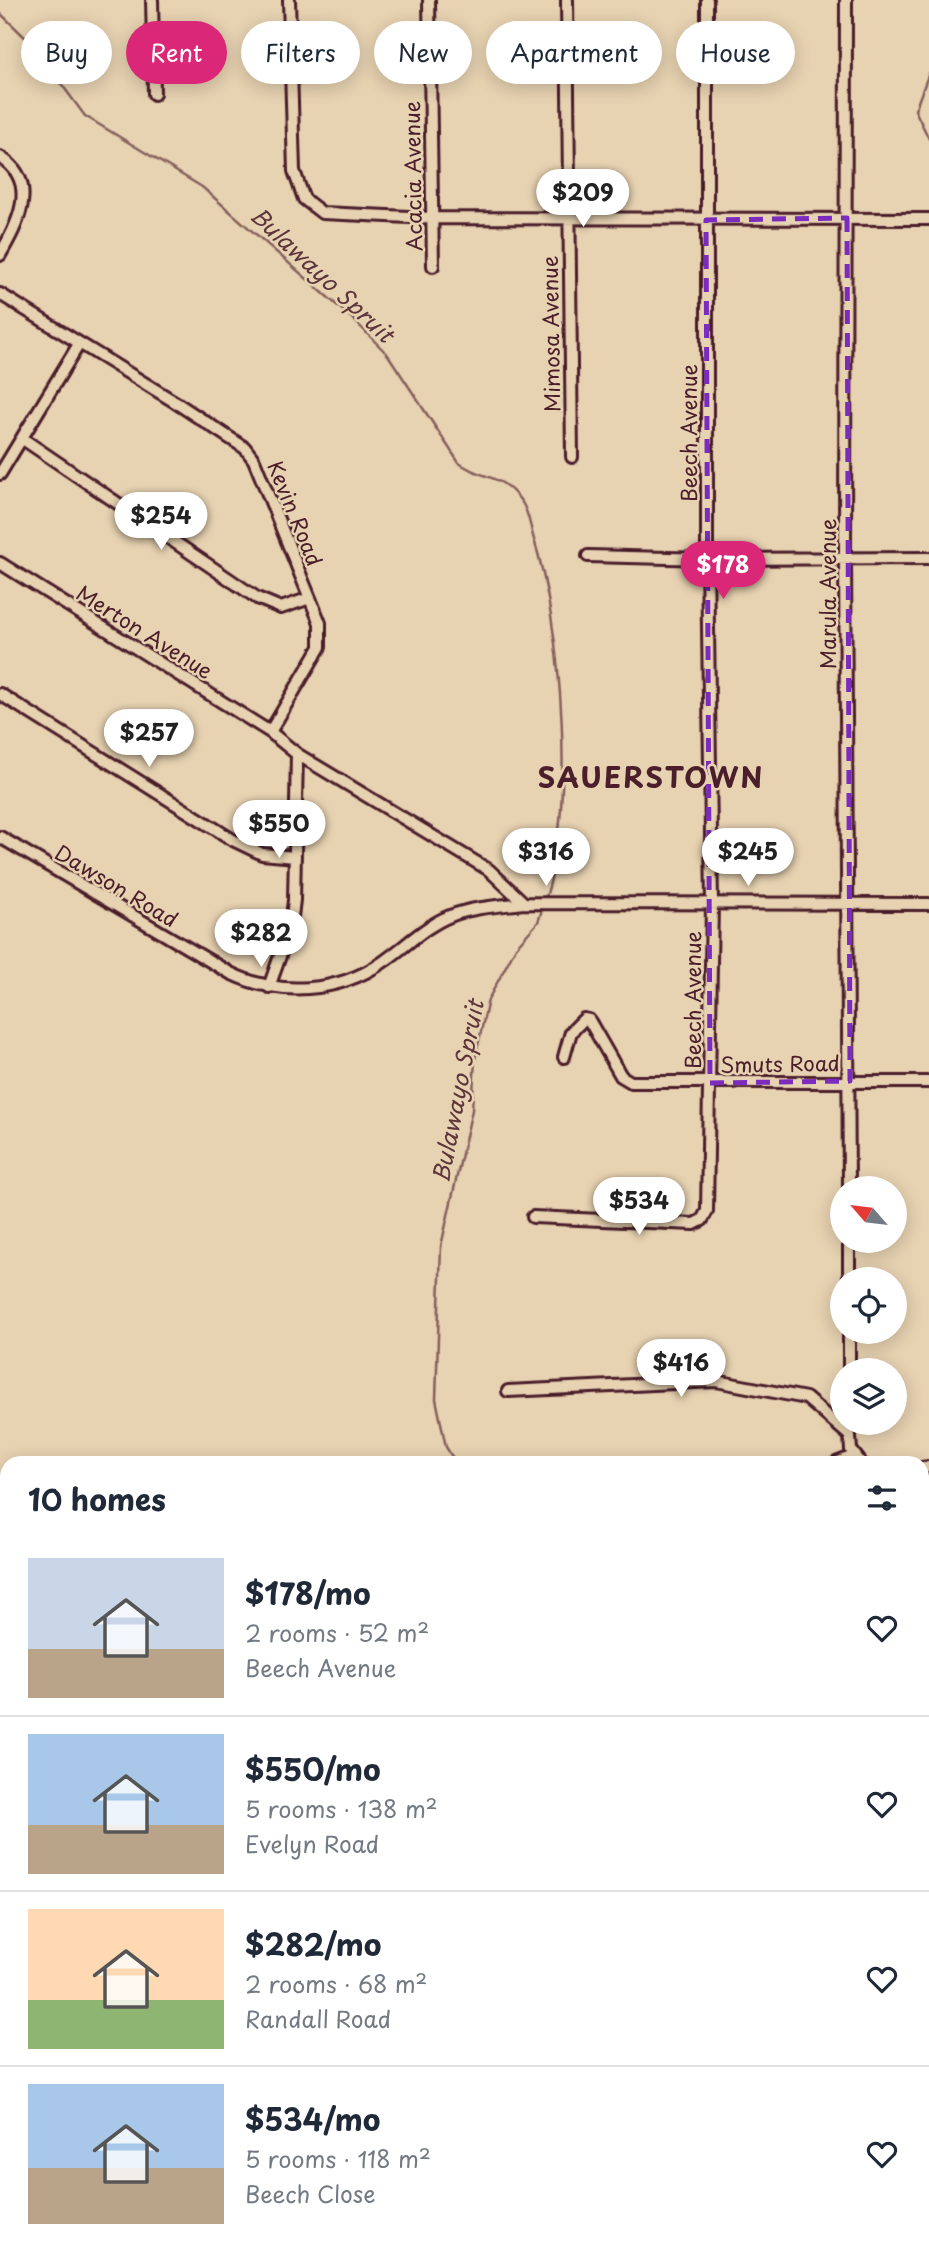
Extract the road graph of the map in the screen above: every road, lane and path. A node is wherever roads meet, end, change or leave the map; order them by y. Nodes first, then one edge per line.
1 (152, 0) edge
2 (289, 0) edge
3 (429, 0) edge
4 (567, 0) edge
5 (707, 0) edge
6 (846, 0) edge
7 (154, 94) dead end
8 (0, 157) edge
9 (431, 218) junction
10 (568, 218) junction
11 (847, 218) junction
12 (929, 219) edge
13 (706, 220) junction
14 (0, 255) edge
15 (433, 267) dead end
16 (0, 295) edge
17 (79, 344) junction
18 (23, 439) junction
19 (572, 457) dead end
20 (0, 474) edge
21 (588, 556) dead end
22 (929, 558) edge
23 (707, 559) junction
24 (845, 559) junction
25 (0, 563) edge
26 (310, 598) junction
27 (0, 694) edge
28 (270, 732) junction
29 (297, 754) junction
30 (0, 837) edge
31 (295, 857) junction
32 (712, 903) junction
33 (524, 904) junction
34 (929, 904) edge
35 (849, 905) junction
36 (270, 987) junction
37 (564, 1057) dead end
38 (849, 1081) junction
39 (929, 1082) edge
40 (710, 1083) junction
41 (849, 1176) edge
42 (533, 1217) dead end
43 (508, 1391) dead end
44 (830, 1415) edge
45 (851, 1435) edge
46 (857, 1456) edge

1 - 7 street
2 - 9 street
3 - 9 street, Acacia Avenue
4 - 10 street, Mimosa Avenue
5 - 13 street, Beech Avenue
6 - 11 street, Marula Avenue
8 - 14 street
9 - 10 street
9 - 15 street, Acacia Avenue
10 - 13 street
10 - 19 street, Mimosa Avenue
11 - 12 street
11 - 13 street
11 - 24 street, Marula Avenue
13 - 23 street, Beech Avenue
16 - 17 street, Kevin Road
17 - 18 street
17 - 26 street, Kevin Road
18 - 20 street
18 - 26 street
21 - 23 street
22 - 24 street
23 - 24 street
23 - 32 street, Beech Avenue
24 - 35 street, Marula Avenue
25 - 28 street, Merton Avenue
26 - 28 street, Kevin Road
27 - 31 street
28 - 29 street, Merton Avenue
29 - 31 street
29 - 33 street, Merton Avenue
30 - 36 street, Dawson Road
31 - 36 street
32 - 33 street, Dawson Road
32 - 35 street
32 - 40 street, Beech Avenue
33 - 36 street, Dawson Road
34 - 35 street
35 - 38 street, Marula Avenue
37 - 40 street, Smuts Road
38 - 39 street, Smuts Road
38 - 40 street, Smuts Road
38 - 41 street, Marula Avenue
40 - 42 street, Beech Avenue
43 - 44 street
45 - 46 street

